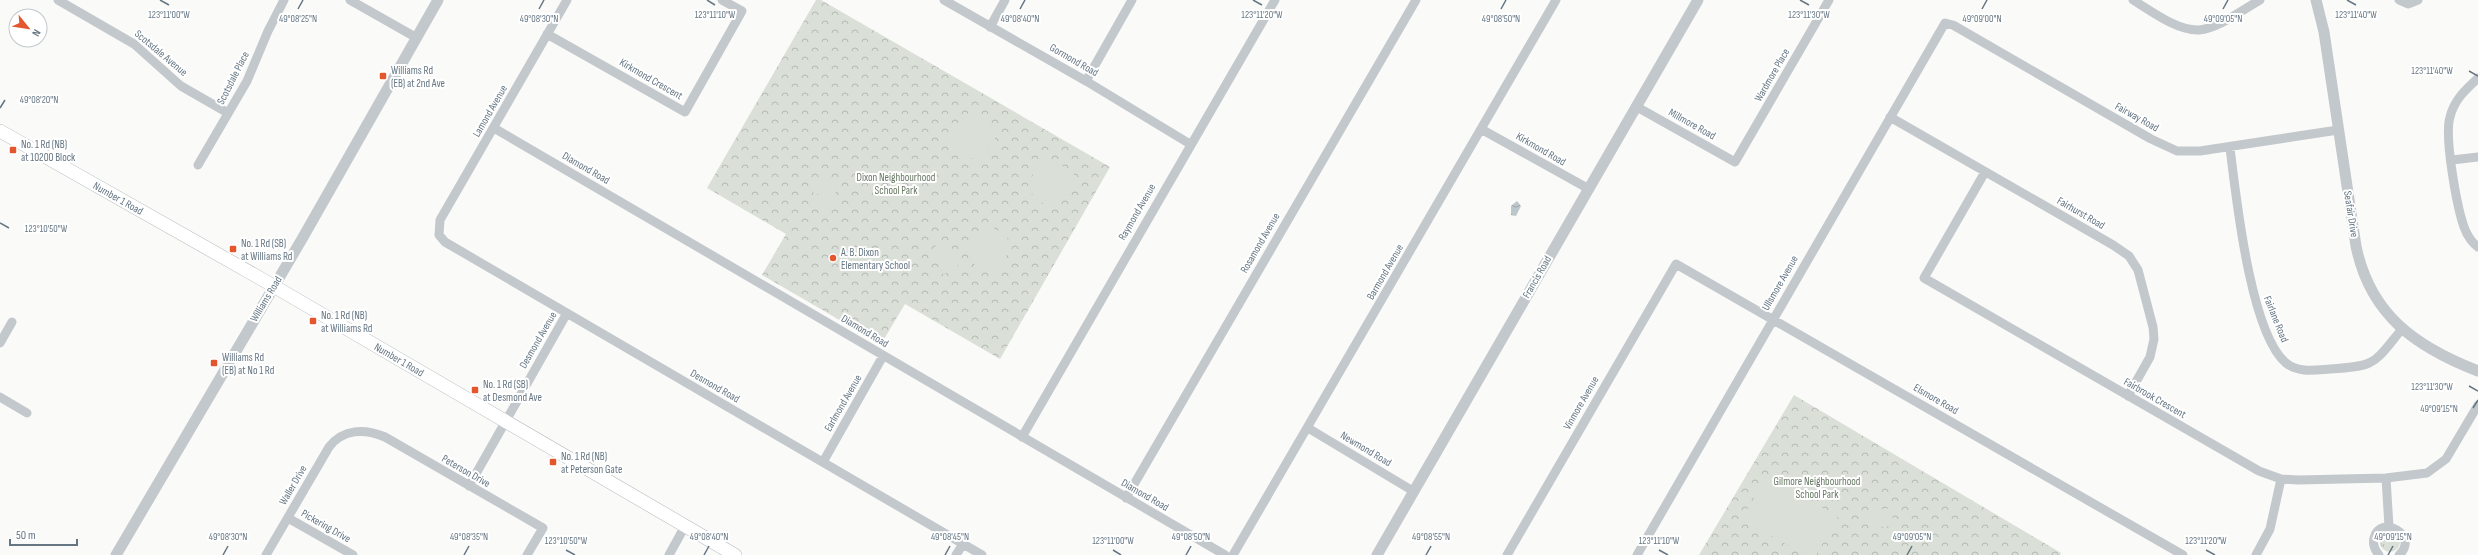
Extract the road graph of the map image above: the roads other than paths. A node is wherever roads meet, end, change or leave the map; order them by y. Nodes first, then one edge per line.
1 (58, 0) edge
2 (284, 0) edge
3 (350, 0) edge
4 (438, 0) edge
5 (567, 0) edge
6 (722, 0) edge
7 (944, 0) edge
8 (1005, 0) edge
9 (1132, 0) edge
10 (1275, 0) edge
11 (1416, 0) edge
12 (1556, 0) edge
13 (1698, 0) edge
14 (1829, 0) edge
15 (2133, 0) edge
16 (2260, 0) edge
17 (2316, 0) edge
18 (2399, 0) edge
19 (2418, 0) edge
20 (1945, 23) joint
21 (990, 27) junction
22 (548, 34) junction
23 (417, 38) junction
24 (2478, 78) edge
25 (1086, 81) junction
26 (1637, 107) junction
27 (228, 113) junction
28 (1890, 117) junction
29 (494, 128) junction
30 (1481, 129) junction
31 (0, 130) edge
32 (2338, 130) junction
33 (1190, 144) junction
34 (2230, 148) junction
35 (2478, 157) edge
36 (2452, 160) junction
37 (1735, 162) joint
38 (198, 165) dead end
39 (1985, 172) junction
40 (1589, 189) junction
41 (439, 235) joint
42 (2478, 247) edge
43 (1676, 264) joint
44 (273, 286) junction
45 (567, 314) junction
46 (1773, 319) junction
47 (12, 322) dead end
48 (2402, 329) junction
49 (0, 343) edge
50 (883, 356) junction
51 (2478, 371) edge
52 (2128, 396) junction
53 (0, 397) edge
54 (2478, 405) edge
55 (27, 413) dead end
56 (505, 421) junction
57 (1308, 428) junction
58 (347, 433) joint
59 (1022, 438) junction
60 (823, 462) junction
61 (2386, 478) junction
62 (2281, 479) junction
63 (469, 486) junction
64 (1413, 491) junction
65 (1126, 498) junction
66 (288, 518) junction
67 (685, 526) junction
68 (2389, 527) junction
69 (962, 544) junction
70 (1381, 554) edge
71 (116, 555) edge
72 (266, 555) edge
73 (353, 555) edge
74 (527, 555) edge
75 (668, 555) edge
76 (735, 555) edge
77 (956, 555) edge
78 (982, 555) edge
79 (1225, 555) edge
80 (1233, 555) edge
81 (1507, 555) edge
82 (1637, 555) edge
83 (2183, 555) edge
84 (2256, 555) edge
85 (2379, 555) edge
86 (2399, 555) edge

1 - 27 street, Scotsdale Avenue
2 - 27 street, Scotsdale Place
3 - 23 street
4 - 23 street, Williams Road
5 - 22 street, Lamond Avenue
6 - 22 street, Kirkmond Crescent
7 - 21 street, Gormond Road
8 - 21 street
9 - 25 street
10 - 33 street, Raymond Avenue
11 - 65 street, Rosamond Avenue
12 - 30 street, Barmond Avenue
13 - 26 street, Francis Road
14 - 37 street, Wardmore Place
15 - 16 street
17 - 32 street, Seafair Drive
18 - 19 street
20 - 28 street, Ullsmore Avenue
20 - 34 street, Fairway Road
21 - 25 street, Gormond Road
22 - 29 street, Lamond Avenue
23 - 44 street, Williams Road
24 - 36 street
25 - 33 street, Gormond Road
26 - 37 street, Millmore Road
26 - 40 street, Francis Road
27 - 38 street, Scotsdale Place
28 - 39 street, Fairhurst Road
28 - 46 street, Ullsmore Avenue
29 - 41 street, Lamond Avenue
29 - 50 street, Diamond Road
30 - 40 street, Kirkmond Road
30 - 57 street, Barmond Avenue
31 - 44 main road, Number 1 Road
32 - 34 street, Fairway Road
32 - 48 street, Seafair Drive
33 - 59 street, Raymond Avenue
34 - 48 street, Fairlane Road
35 - 36 street
36 - 42 street
39 - 52 street, Fairhurst Road
39 - 52 street, Fairbrook Crescent
40 - 64 street, Francis Road
41 - 45 street, Desmond Road
43 - 46 street, Elsmore Road
43 - 81 street, Vinmore Avenue
44 - 56 main road, Number 1 Road
44 - 71 street, Williams Road
45 - 56 street, Desmond Avenue
45 - 60 street, Desmond Road
46 - 82 street, Ullsmore Avenue
46 - 83 street, Elsmore Road
47 - 49 street
48 - 51 street, Seafair Drive
50 - 59 street, Diamond Road
50 - 60 street, Earlmond Avenue
52 - 62 street, Fairbrook Crescent
53 - 55 street
54 - 61 street, Fairbrook Crescent
56 - 63 street, Desmond Avenue
56 - 67 main road, Number 1 Road
57 - 64 street, Newmond Road
57 - 80 street, Barmond Avenue
58 - 63 street, Peterson Drive
58 - 66 street, Waller Drive
59 - 65 street, Diamond Road
60 - 69 street, Desmond Road
61 - 62 street, Fairbrook Crescent
61 - 68 street
62 - 84 street
63 - 74 street, Peterson Drive
64 - 70 street, Francis Road
65 - 79 street, Diamond Road
66 - 72 street, Waller Drive
66 - 73 street, Pickering Drive
67 - 75 street
67 - 76 main road, Number 1 Road
68 - 85 street
68 - 86 street
69 - 77 street
69 - 78 street, Desmond Road

